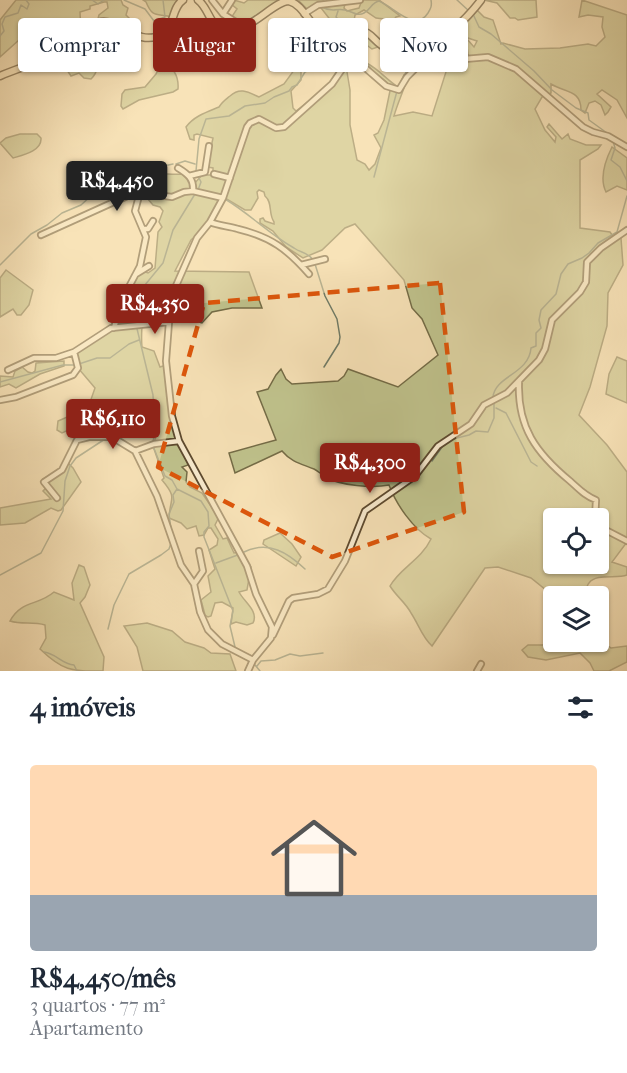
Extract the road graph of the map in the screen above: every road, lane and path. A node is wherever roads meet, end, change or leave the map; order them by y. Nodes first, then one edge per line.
1 (183, 0) edge
2 (198, 0) edge
3 (212, 0) edge
4 (232, 0) edge
5 (360, 0) edge
6 (482, 0) edge
7 (223, 14) junction
8 (304, 14) junction
9 (211, 18) edge
10 (229, 18) edge
11 (466, 18) edge
12 (256, 19) edge
13 (380, 44) edge
14 (468, 59) edge
15 (412, 72) edge
16 (0, 76) edge
17 (209, 146) dead end
18 (626, 147) edge
19 (177, 168) dead end
20 (214, 174) dead end
21 (189, 176) junction
22 (230, 178) junction
23 (112, 186) dead end
24 (138, 192) junction
25 (195, 192) junction
26 (223, 198) junction
27 (153, 221) dead end
28 (210, 222) junction
29 (143, 229) junction
30 (627, 230) edge
31 (41, 235) dead end
32 (325, 259) dead end
33 (301, 265) junction
34 (149, 266) dead end
35 (135, 274) junction
36 (309, 274) dead end
37 (169, 322) junction
38 (114, 328) junction
39 (74, 352) junction
40 (8, 370) dead end
41 (519, 381) junction
42 (0, 400) edge
43 (179, 441) junction
44 (135, 451) junction
45 (57, 498) dead end
46 (596, 508) edge
47 (609, 532) edge
48 (627, 541) edge
49 (200, 551) dead end
50 (200, 577) junction
51 (190, 578) junction
52 (194, 584) junction
53 (271, 638) junction
54 (254, 660) junction
55 (481, 664) dead end
56 (248, 671) edge
57 (477, 671) edge

1 - 16 main road
2 - 9 main road
3 - 7 street
4 - 7 street
5 - 8 street
6 - 11 main road
7 - 10 street
8 - 12 main road
8 - 13 main road
14 - 18 street
15 - 22 street
17 - 21 street
19 - 21 street
20 - 22 street
21 - 25 street
22 - 26 street
23 - 24 street
24 - 25 street
24 - 29 street
24 - 31 street
25 - 26 street
26 - 28 street
27 - 29 street
28 - 33 street
28 - 37 street
29 - 35 street
30 - 41 street
32 - 33 street
33 - 36 street
34 - 35 street
35 - 38 street
37 - 38 street
37 - 43 street
38 - 39 street
39 - 40 street
39 - 42 street
41 - 46 street
41 - 53 street
43 - 44 street
43 - 53 street
44 - 45 street
44 - 51 street
47 - 48 street
49 - 50 street
50 - 51 street
50 - 52 street
51 - 52 street
52 - 54 street
53 - 54 street
54 - 56 street
55 - 57 street

